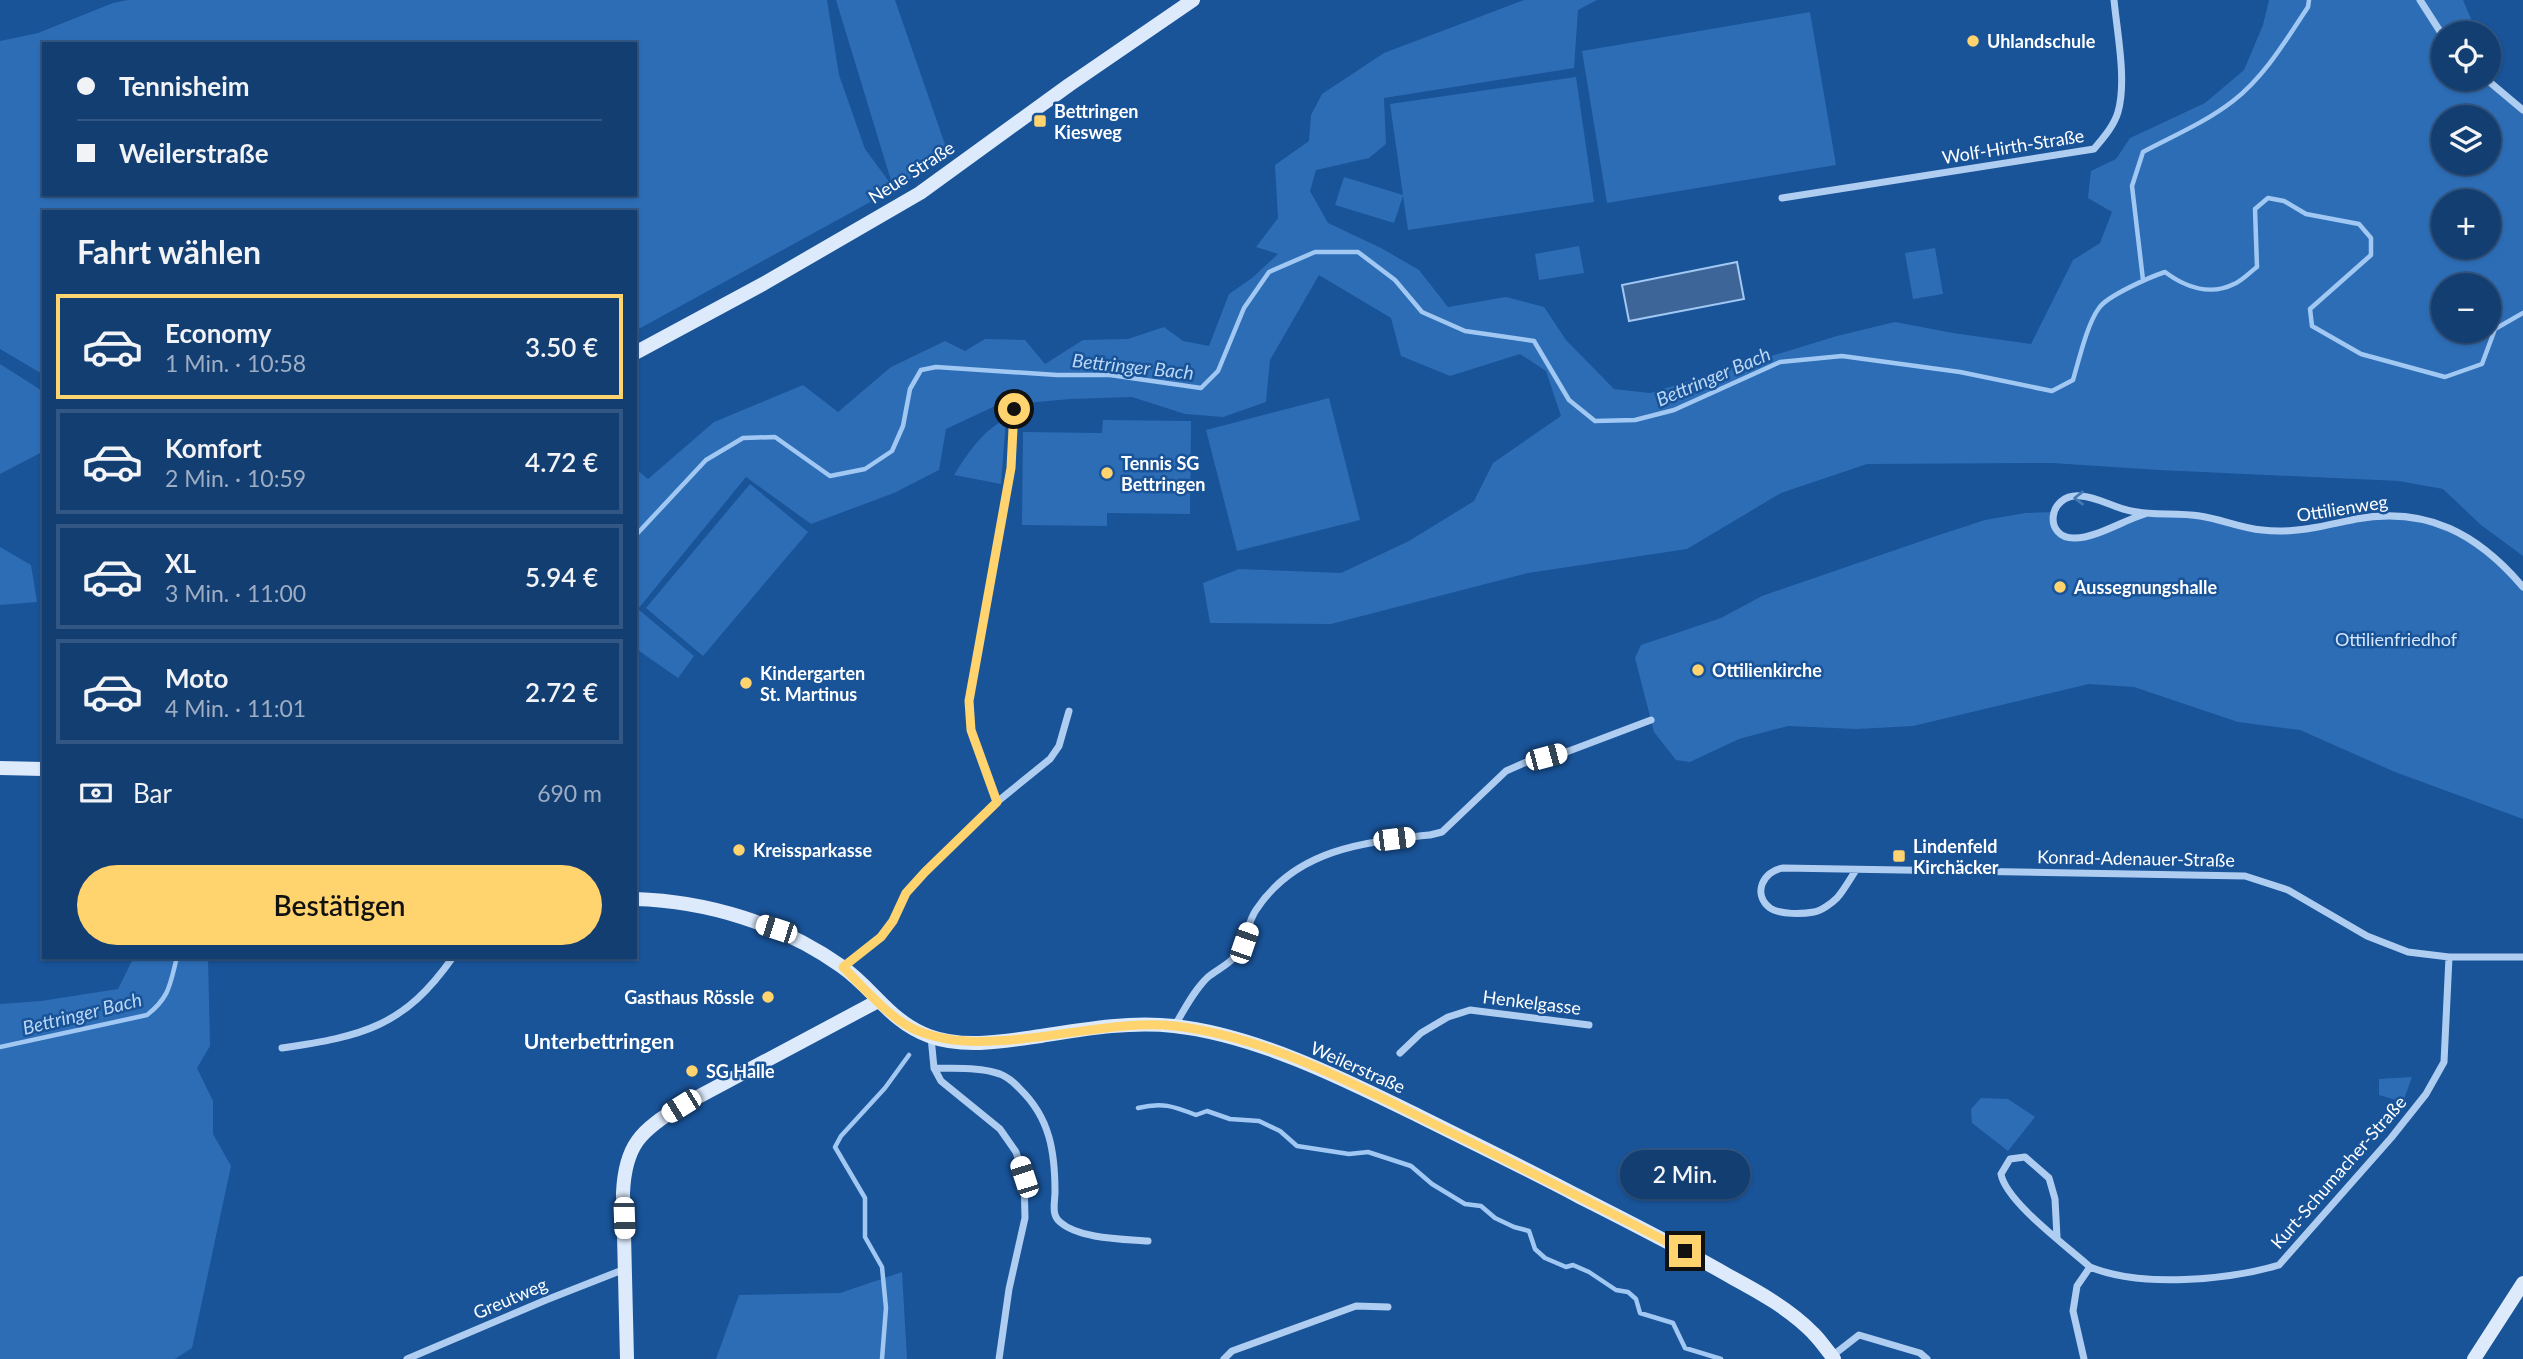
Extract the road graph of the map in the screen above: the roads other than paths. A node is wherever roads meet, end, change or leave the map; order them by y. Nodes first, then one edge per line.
1 (1193, 0) edge
2 (2114, 0) edge
3 (2420, 0) edge
4 (2433, 21) edge
5 (2500, 91) edge
6 (2523, 110) edge
7 (1782, 198) dead end
8 (637, 352) edge
9 (1014, 409) dead end
10 (2145, 514) junction
11 (2523, 587) edge
12 (1069, 710) dead end
13 (1651, 720) dead end
14 (0, 768) edge
15 (42, 769) edge
16 (997, 802) junction
17 (1856, 870) junction
18 (637, 899) edge
19 (2449, 957) junction
20 (2523, 957) edge
21 (452, 959) edge
22 (843, 967) junction
23 (877, 1001) junction
24 (1588, 1025) dead end
25 (1175, 1026) junction
26 (931, 1036) junction
27 (282, 1048) dead end
28 (1400, 1053) dead end
29 (934, 1068) junction
30 (2057, 1237) junction
31 (1148, 1241) dead end
32 (2090, 1267) junction
33 (626, 1269) junction
34 (2523, 1283) edge
35 (1388, 1307) dead end
36 (1833, 1358) edge
37 (407, 1359) edge
38 (627, 1359) edge
39 (999, 1359) edge
40 (1224, 1359) edge
41 (1927, 1359) edge
42 (2084, 1359) edge
43 (2474, 1359) edge

1 - 8 main road, Neue Straße
2 - 7 street, Wolf-Hirth-Straße
3 - 4 street
5 - 6 street
9 - 16 street
10 -> 10 street, Ottilienweg
10 - 11 street, Ottilienweg
12 - 16 street
13 - 25 street
14 - 15 main road
16 - 22 street
17 - 17 street, Konrad-Adenauer-Straße
17 - 19 street, Konrad-Adenauer-Straße
18 - 22 main road, Weilerstraße
19 - 20 street, Konrad-Adenauer-Straße
19 - 32 street, Kurt-Schumacher-Straße
21 - 27 street
22 - 23 main road, Weilerstraße
23 - 26 main road, Weilerstraße
23 - 33 main road
24 - 28 street, Henkelgasse
25 - 26 main road, Weilerstraße
25 - 36 main road, Weilerstraße
26 - 29 street
29 - 31 street
29 - 39 street
30 - 30 street, Kurt-Schumacher-Straße
30 - 32 street, Kurt-Schumacher-Straße
32 - 42 street
33 - 37 street, Greutweg
33 - 38 main road
34 - 43 main road
35 - 40 street
36 - 41 street, Weilerstraße

